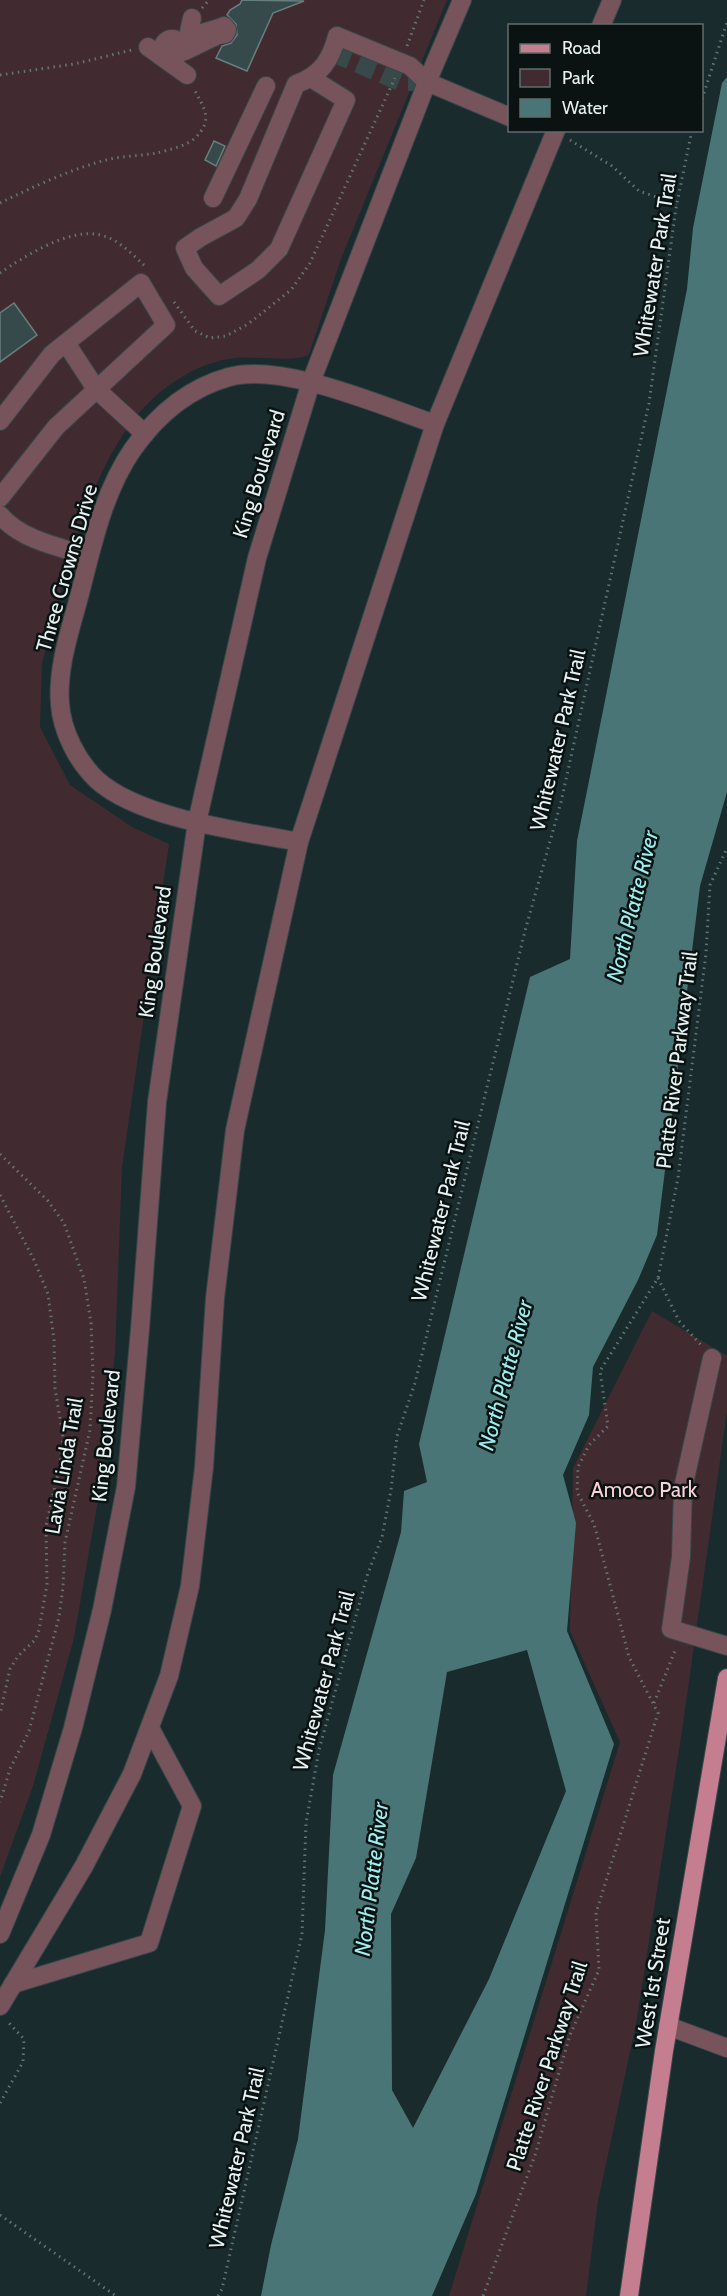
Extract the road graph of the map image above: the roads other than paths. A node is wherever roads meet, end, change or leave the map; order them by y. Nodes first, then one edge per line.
1 (462, 0) edge
2 (612, 0) edge
3 (192, 18) road end
4 (602, 24) edge
5 (148, 47) road end
6 (215, 52) dead end
7 (187, 75) road end
8 (311, 78) junction
9 (427, 82) junction
10 (266, 86) dead end
11 (508, 116) edge
12 (551, 132) edge
13 (213, 198) dead end
14 (66, 343) junction
15 (311, 382) junction
16 (96, 389) junction
17 (0, 421) edge
18 (435, 424) junction
19 (145, 434) junction
20 (0, 498) edge
21 (0, 515) edge
22 (90, 556) junction
23 (197, 822) junction
24 (299, 842) junction
25 (712, 1358) road end
26 (727, 1646) edge
27 (727, 1678) edge
28 (150, 1728) junction
29 (0, 1935) edge
30 (13, 1984) junction
31 (0, 2006) edge
32 (668, 2026) junction
33 (727, 2048) edge
34 (629, 2296) edge

1 - 9 street, King Boulevard
2 - 4 street
3 - 6 street
5 - 7 street
8 - 8 street
8 - 9 street
9 - 11 street
9 - 15 street, King Boulevard
10 - 13 street
12 - 18 street
14 - 16 street
14 - 16 street
14 - 17 street
15 - 18 street, Three Crowns Drive
15 - 19 street, Three Crowns Drive
15 - 23 street, King Boulevard
16 - 19 street
16 - 20 street
18 - 24 street
19 - 22 street, Three Crowns Drive
21 - 22 street
22 - 23 street, Three Crowns Drive
23 - 24 street, Three Crowns Drive
23 - 29 street, King Boulevard
24 - 28 street
25 - 26 street
27 - 32 main road, West 1st Street
28 - 30 street
28 - 30 street
30 - 31 street
32 - 33 street
32 - 34 main road, West 1st Street

